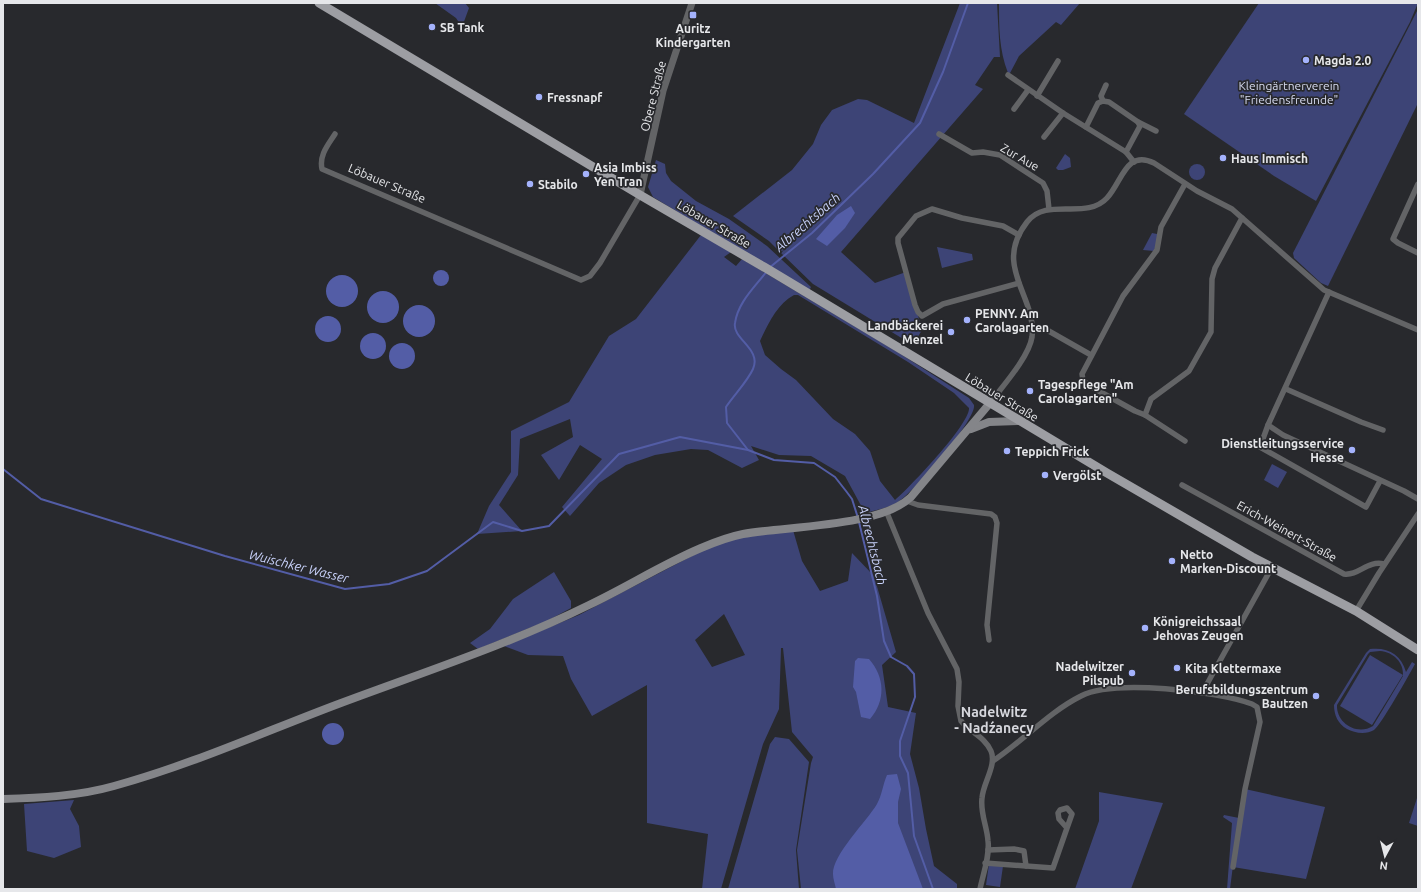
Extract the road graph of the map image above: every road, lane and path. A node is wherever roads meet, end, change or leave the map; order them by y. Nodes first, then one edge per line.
1 (319, 3) edge
2 (692, 3) edge
3 (1058, 61) dead end
4 (1008, 75) dead end
5 (1106, 85) dead end
6 (1028, 90) junction
7 (1037, 96) junction
8 (1103, 101) junction
9 (1014, 109) dead end
10 (1063, 113) junction
11 (1138, 122) junction
12 (1086, 126) junction
13 (1156, 131) dead end
14 (335, 134) dead end
15 (939, 134) dead end
16 (1044, 137) dead end
17 (1126, 152) junction
18 (1134, 162) junction
19 (1185, 184) junction
20 (1418, 184) edge
21 (640, 195) junction
22 (1049, 209) junction
23 (1242, 218) junction
24 (1019, 235) junction
25 (1418, 253) edge
26 (1019, 283) junction
27 (1329, 292) junction
28 (1032, 329) junction
29 (1418, 330) edge
30 (1091, 355) junction
31 (1286, 389) junction
32 (990, 403) junction
33 (1145, 415) junction
34 (1019, 421) junction
35 (1268, 425) junction
36 (970, 429) junction
37 (1383, 430) dead end
38 (1185, 441) dead end
39 (1380, 481) junction
40 (1182, 485) dead end
41 (1418, 499) edge
42 (907, 501) junction
43 (887, 513) junction
44 (1418, 514) edge
45 (1384, 564) junction
46 (1272, 567) junction
47 (1356, 611) junction
48 (989, 640) dead end
49 (1418, 650) edge
50 (1202, 693) junction
51 (993, 761) junction
52 (3, 799) edge
53 (1067, 828) dead end
54 (988, 850) junction
55 (985, 863) junction
56 (1026, 866) junction
57 (1233, 867) dead end
58 (980, 889) edge

1 - 21 main road, Löbauer Straße
2 - 21 street, Obere Straße
3 - 7 street
4 - 6 street
5 - 8 street
6 - 7 street
6 - 9 street
7 - 10 street
8 - 11 street
8 - 12 street
10 - 12 street
10 - 16 street
11 - 13 street
11 - 17 street
12 - 17 street
14 - 21 street, Löbauer Straße
15 - 22 street, Zur Aue
17 - 18 street
18 - 19 street
18 - 22 street
19 - 23 street
19 - 30 street
20 - 25 street
21 - 32 main road, Löbauer Straße
22 - 24 street
23 - 27 street
23 - 33 street
24 - 26 street
24 - 26 street
26 - 28 street
27 - 29 street
27 - 31 street
28 - 30 street
28 - 32 street
30 - 33 street
31 - 35 street
31 - 37 street
32 - 34 main road, Löbauer Straße
32 - 36 main road
33 - 38 street
34 - 36 main road
34 - 46 main road, Löbauer Straße
35 - 39 street
35 - 39 street
36 - 42 main road
39 - 41 street
40 - 45 street, Erich-Weinert-Straße
42 - 43 main road
42 - 48 street
43 - 51 street
43 - 52 main road
44 - 45 street
45 - 47 street
46 - 47 main road, Löbauer Straße
46 - 50 street
47 - 49 main road, Löbauer Straße
50 - 51 street
50 - 57 street
51 - 54 street
53 - 56 street
54 - 55 street
54 - 56 street
55 - 56 street
55 - 58 street

